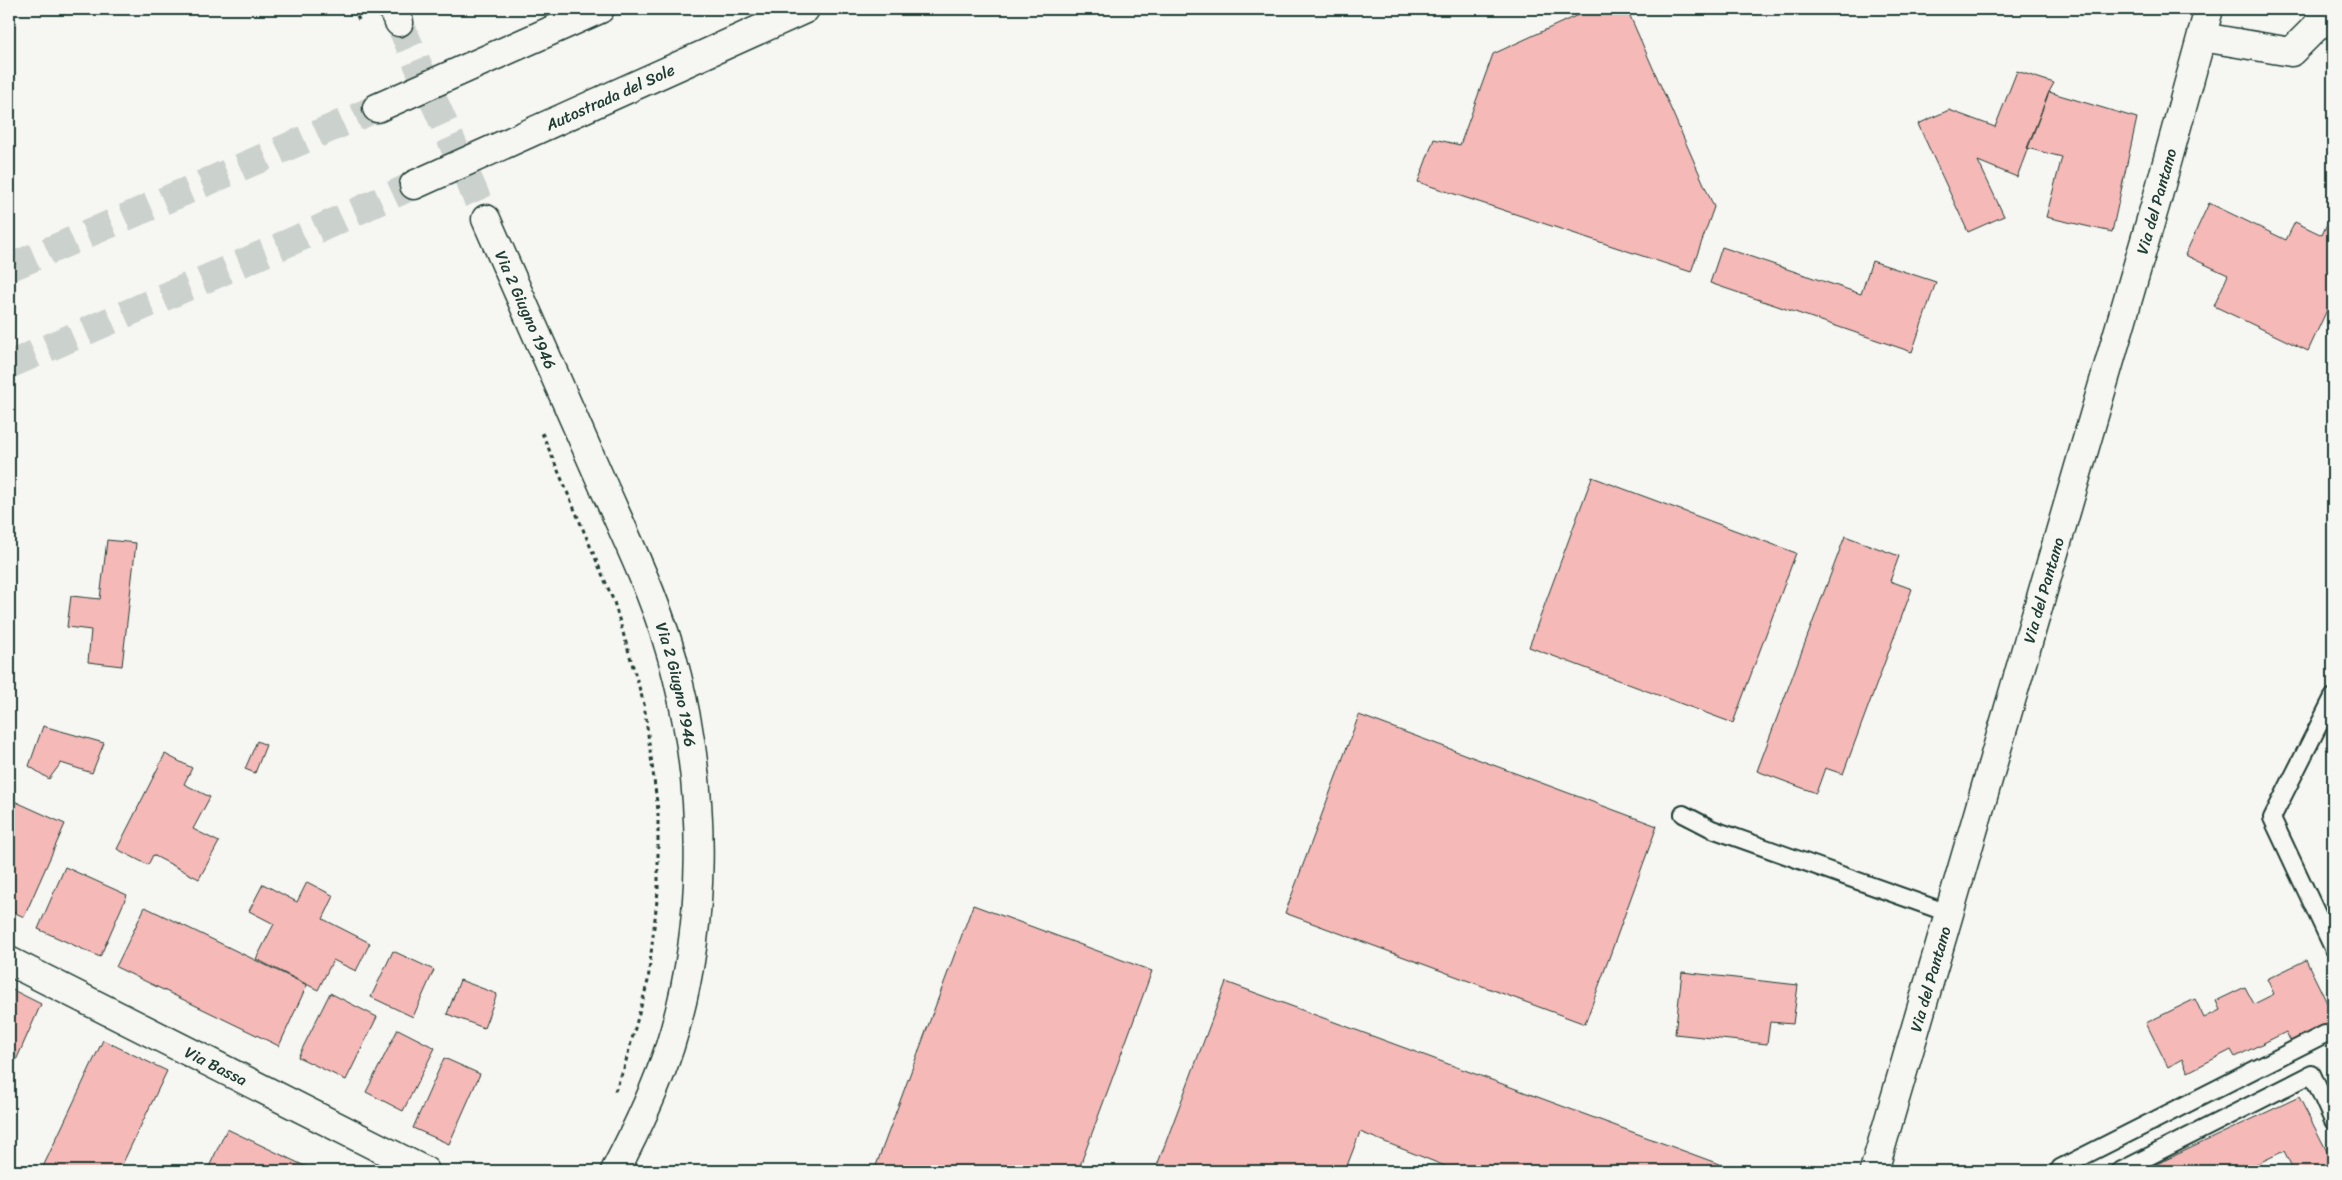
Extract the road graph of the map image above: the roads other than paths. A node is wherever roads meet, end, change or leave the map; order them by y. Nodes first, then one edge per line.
1 (600, 9) edge
2 (805, 9) edge
3 (2209, 9) edge
4 (2324, 9) edge
5 (2202, 37) junction
6 (377, 108) tunnel mouth
7 (414, 185) tunnel mouth
8 (486, 219) tunnel mouth
9 (2333, 697) edge
10 (1683, 814) dead end
11 (1948, 913) junction
12 (2333, 948) edge
13 (9, 961) edge
14 (2326, 1034) dead end
15 (2333, 1121) edge
16 (425, 1171) edge
17 (615, 1171) edge
18 (1874, 1171) edge
19 (2059, 1171) edge
20 (2120, 1171) edge

1 - 6 main road
2 - 7 main road, Autostrada del Sole
3 - 5 main road, Via del Pantano
4 - 5 main road
5 - 11 main road, Via del Pantano
8 - 17 main road, Via 2 Giugno 1946
9 - 12 lane
10 - 11 lane
11 - 18 main road, Via del Pantano
13 - 16 main road, Via Bassa
14 - 19 lane
15 - 20 lane

